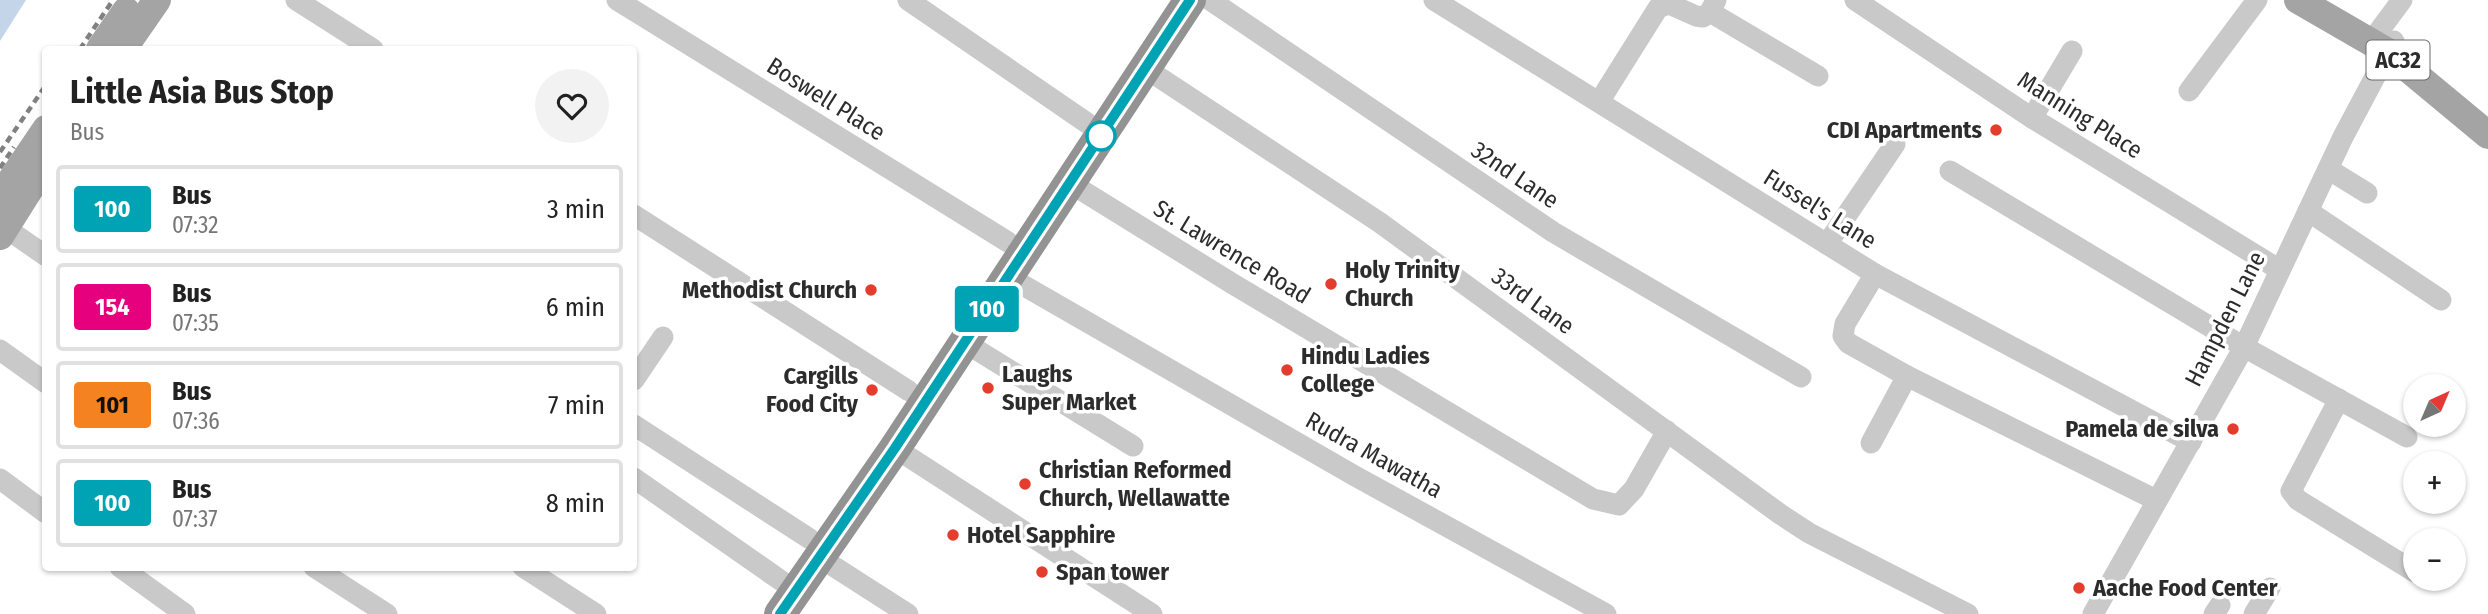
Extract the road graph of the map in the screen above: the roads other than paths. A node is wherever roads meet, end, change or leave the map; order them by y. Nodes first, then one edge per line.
1 (133, 0) edge
2 (157, 0) edge
3 (296, 0) edge
4 (617, 0) edge
5 (908, 0) edge
6 (1168, 0) edge
7 (1190, 0) edge
8 (1210, 0) edge
9 (1434, 0) edge
10 (2257, 0) edge
11 (2298, 0) edge
12 (2325, 0) edge
13 (2402, 0) edge
14 (1858, 1) edge
15 (1713, 6) edge
16 (2383, 42) junction
17 (120, 46) edge
18 (121, 46) edge
19 (368, 46) edge
20 (2072, 51) dead end
21 (1145, 68) junction
22 (1818, 76) dead end
23 (2189, 91) dead end
24 (1599, 102) junction
25 (2488, 113) edge
26 (2032, 118) junction
27 (1087, 123) junction
28 (2488, 135) edge
29 (42, 136) edge
30 (1895, 144) dead end
31 (42, 169) edge
32 (2328, 169) junction
33 (1951, 171) dead end
34 (1070, 183) junction
35 (2367, 193) dead end
36 (0, 197) edge
37 (2308, 211) junction
38 (637, 217) edge
39 (2, 229) edge
40 (1008, 242) junction
41 (1826, 244) junction
42 (42, 254) edge
43 (2280, 270) junction
44 (1875, 274) junction
45 (1009, 277) junction
46 (2441, 300) dead end
47 (663, 337) dead end
48 (964, 342) junction
49 (2244, 347) junction
50 (0, 351) edge
51 (637, 376) edge
52 (1907, 376) junction
53 (1801, 377) dead end
54 (42, 380) edge
55 (909, 391) junction
56 (2339, 399) junction
57 (637, 427) edge
58 (1667, 431) junction
59 (2403, 435) edge
60 (2191, 442) junction
61 (1871, 443) dead end
62 (1133, 446) dead end
63 (895, 448) junction
64 (0, 479) edge
65 (637, 480) edge
66 (2156, 500) junction
67 (845, 505) junction
68 (42, 510) edge
69 (815, 548) junction
70 (2403, 565) edge
71 (124, 571) edge
72 (320, 571) edge
73 (529, 571) edge
74 (783, 582) junction
75 (2270, 588) dead end
76 (157, 606) edge
77 (186, 614) edge
78 (387, 614) edge
79 (596, 614) edge
80 (761, 614) edge
81 (780, 614) edge
82 (908, 614) edge
83 (1152, 614) edge
84 (1606, 614) edge
85 (1968, 614) edge
86 (2093, 614) edge
87 (2254, 614) edge

1 - 17 main road
2 - 18 main road
3 - 19 street
4 - 40 street, Boswell Place
5 - 27 street
6 - 27 highway
7 - 21 highway
8 - 53 street, 32nd Lane
9 - 24 street, Fussel's Lane
10 - 23 street
11 - 16 main road, AC32
12 - 16 main road, AC32
13 - 16 street, Hampden Lane
14 - 26 street, Manning Place
15 - 22 street
15 - 24 street
16 - 25 main road, AC32
16 - 28 main road, AC32
16 - 32 street, Hampden Lane
20 - 26 street
21 - 34 highway
21 - 58 street, 33rd Lane
24 - 41 street, Fussel's Lane
26 - 43 street, Manning Place
27 - 40 highway
29 - 36 main road
30 - 41 street
31 - 39 main road
32 - 35 street
32 - 37 street, Hampden Lane
33 - 49 street
34 - 45 highway
34 - 58 street, St. Lawrence Road
37 - 43 street, Hampden Lane
37 - 46 street
38 - 55 street
39 - 42 street
40 - 55 highway
41 - 44 street, Fussel's Lane
43 - 49 street, Hampden Lane
44 - 52 street
44 - 60 street, Fussel's Lane
45 - 48 highway
45 - 84 street, Rudra Mawatha
47 - 51 street
48 - 62 street
48 - 63 highway
49 - 56 street
49 - 60 street, Hampden Lane
50 - 54 street
52 - 61 street
52 - 66 street
55 - 67 highway
56 - 59 street
56 - 70 street
57 - 69 street
58 - 85 street, 33rd Lane
60 - 66 street, Hampden Lane
63 - 67 highway
63 - 83 street
64 - 68 street
65 - 74 street
66 - 86 street, Hampden Lane
67 - 69 highway
69 - 74 highway
69 - 81 highway
69 - 82 street
71 - 76 street
72 - 78 street
73 - 79 street
74 - 80 highway
75 - 87 street
76 - 77 street

